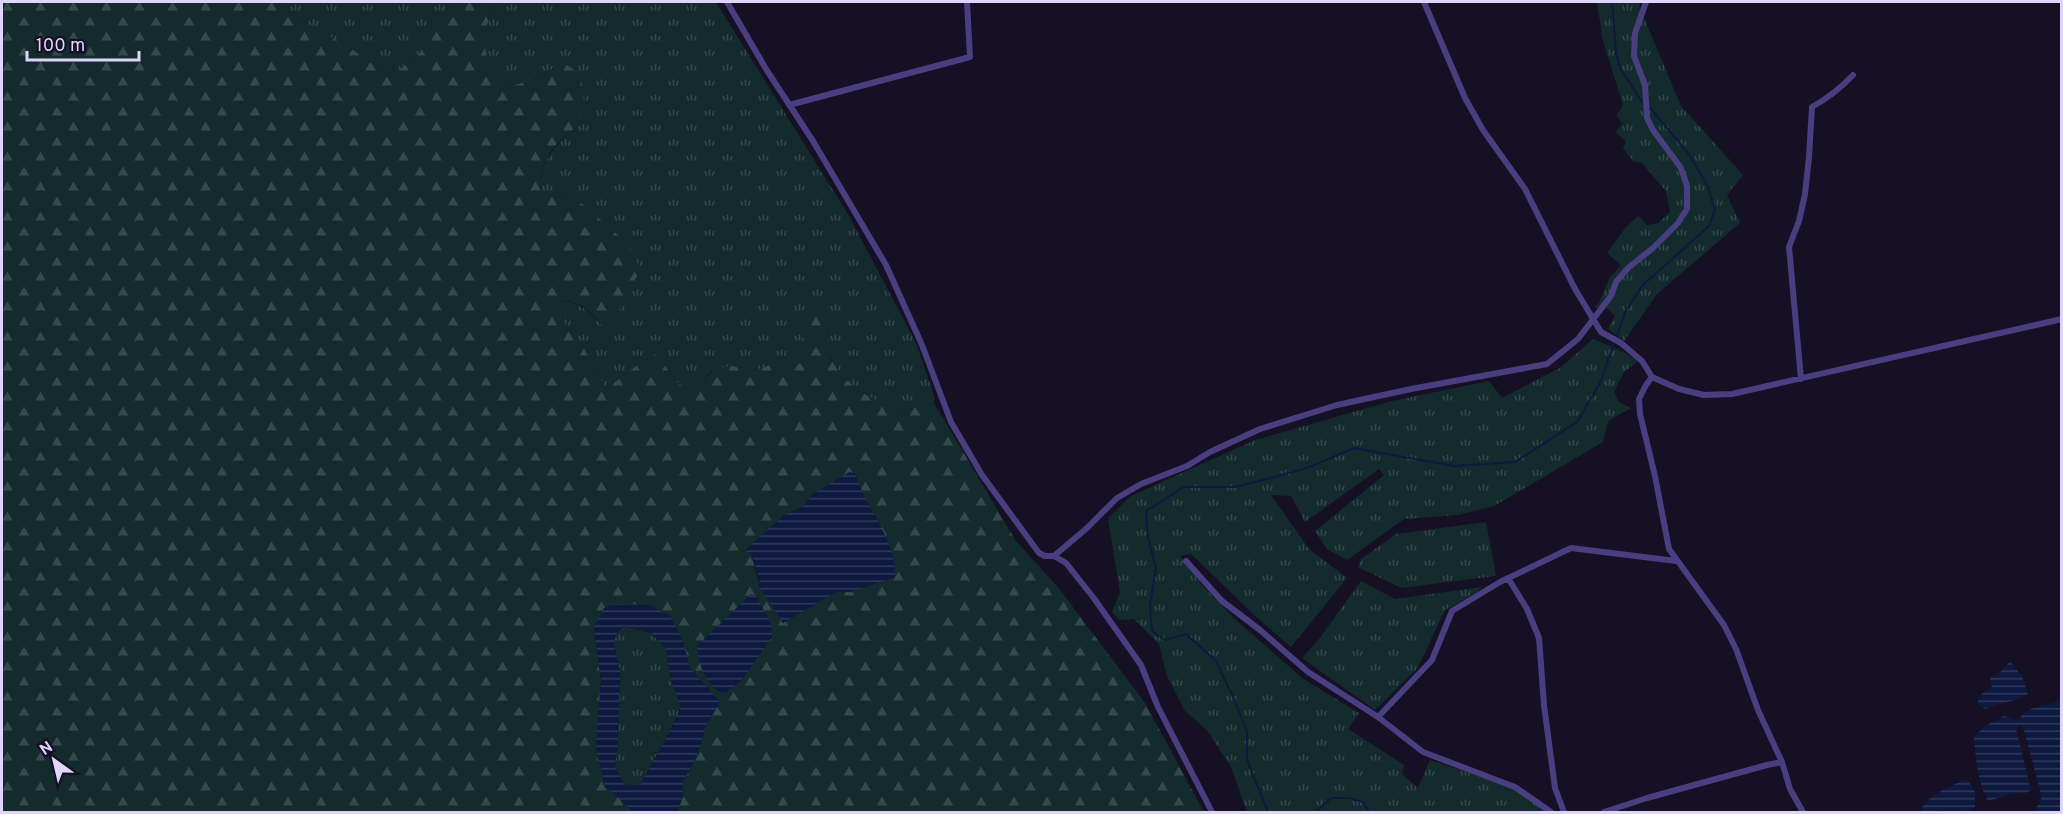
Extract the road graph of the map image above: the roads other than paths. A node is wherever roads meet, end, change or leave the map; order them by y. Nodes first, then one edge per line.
1 (727, 2) edge
2 (967, 2) edge
3 (1424, 2) edge
4 (1646, 2) edge
5 (1853, 75) dead end
6 (789, 105) junction
7 (2061, 319) edge
8 (1593, 320) junction
9 (1652, 377) junction
10 (1801, 379) junction
11 (1054, 556) junction
12 (1186, 561) dead end
13 (1676, 561) junction
14 (1508, 578) junction
15 (1378, 717) junction
16 (1782, 762) junction
17 (1212, 813) edge
18 (1551, 813) edge
19 (1564, 813) edge
20 (1604, 813) edge
21 (1803, 813) edge

1 - 6 street
2 - 6 street
3 - 8 street
4 - 8 street
5 - 10 street
6 - 11 street
7 - 10 street
8 - 9 street
8 - 11 street
9 - 10 street
9 - 13 street
11 - 17 street
12 - 15 street
13 - 14 street
13 - 16 street
14 - 15 street
14 - 19 street
15 - 18 street
16 - 20 street
16 - 21 street

